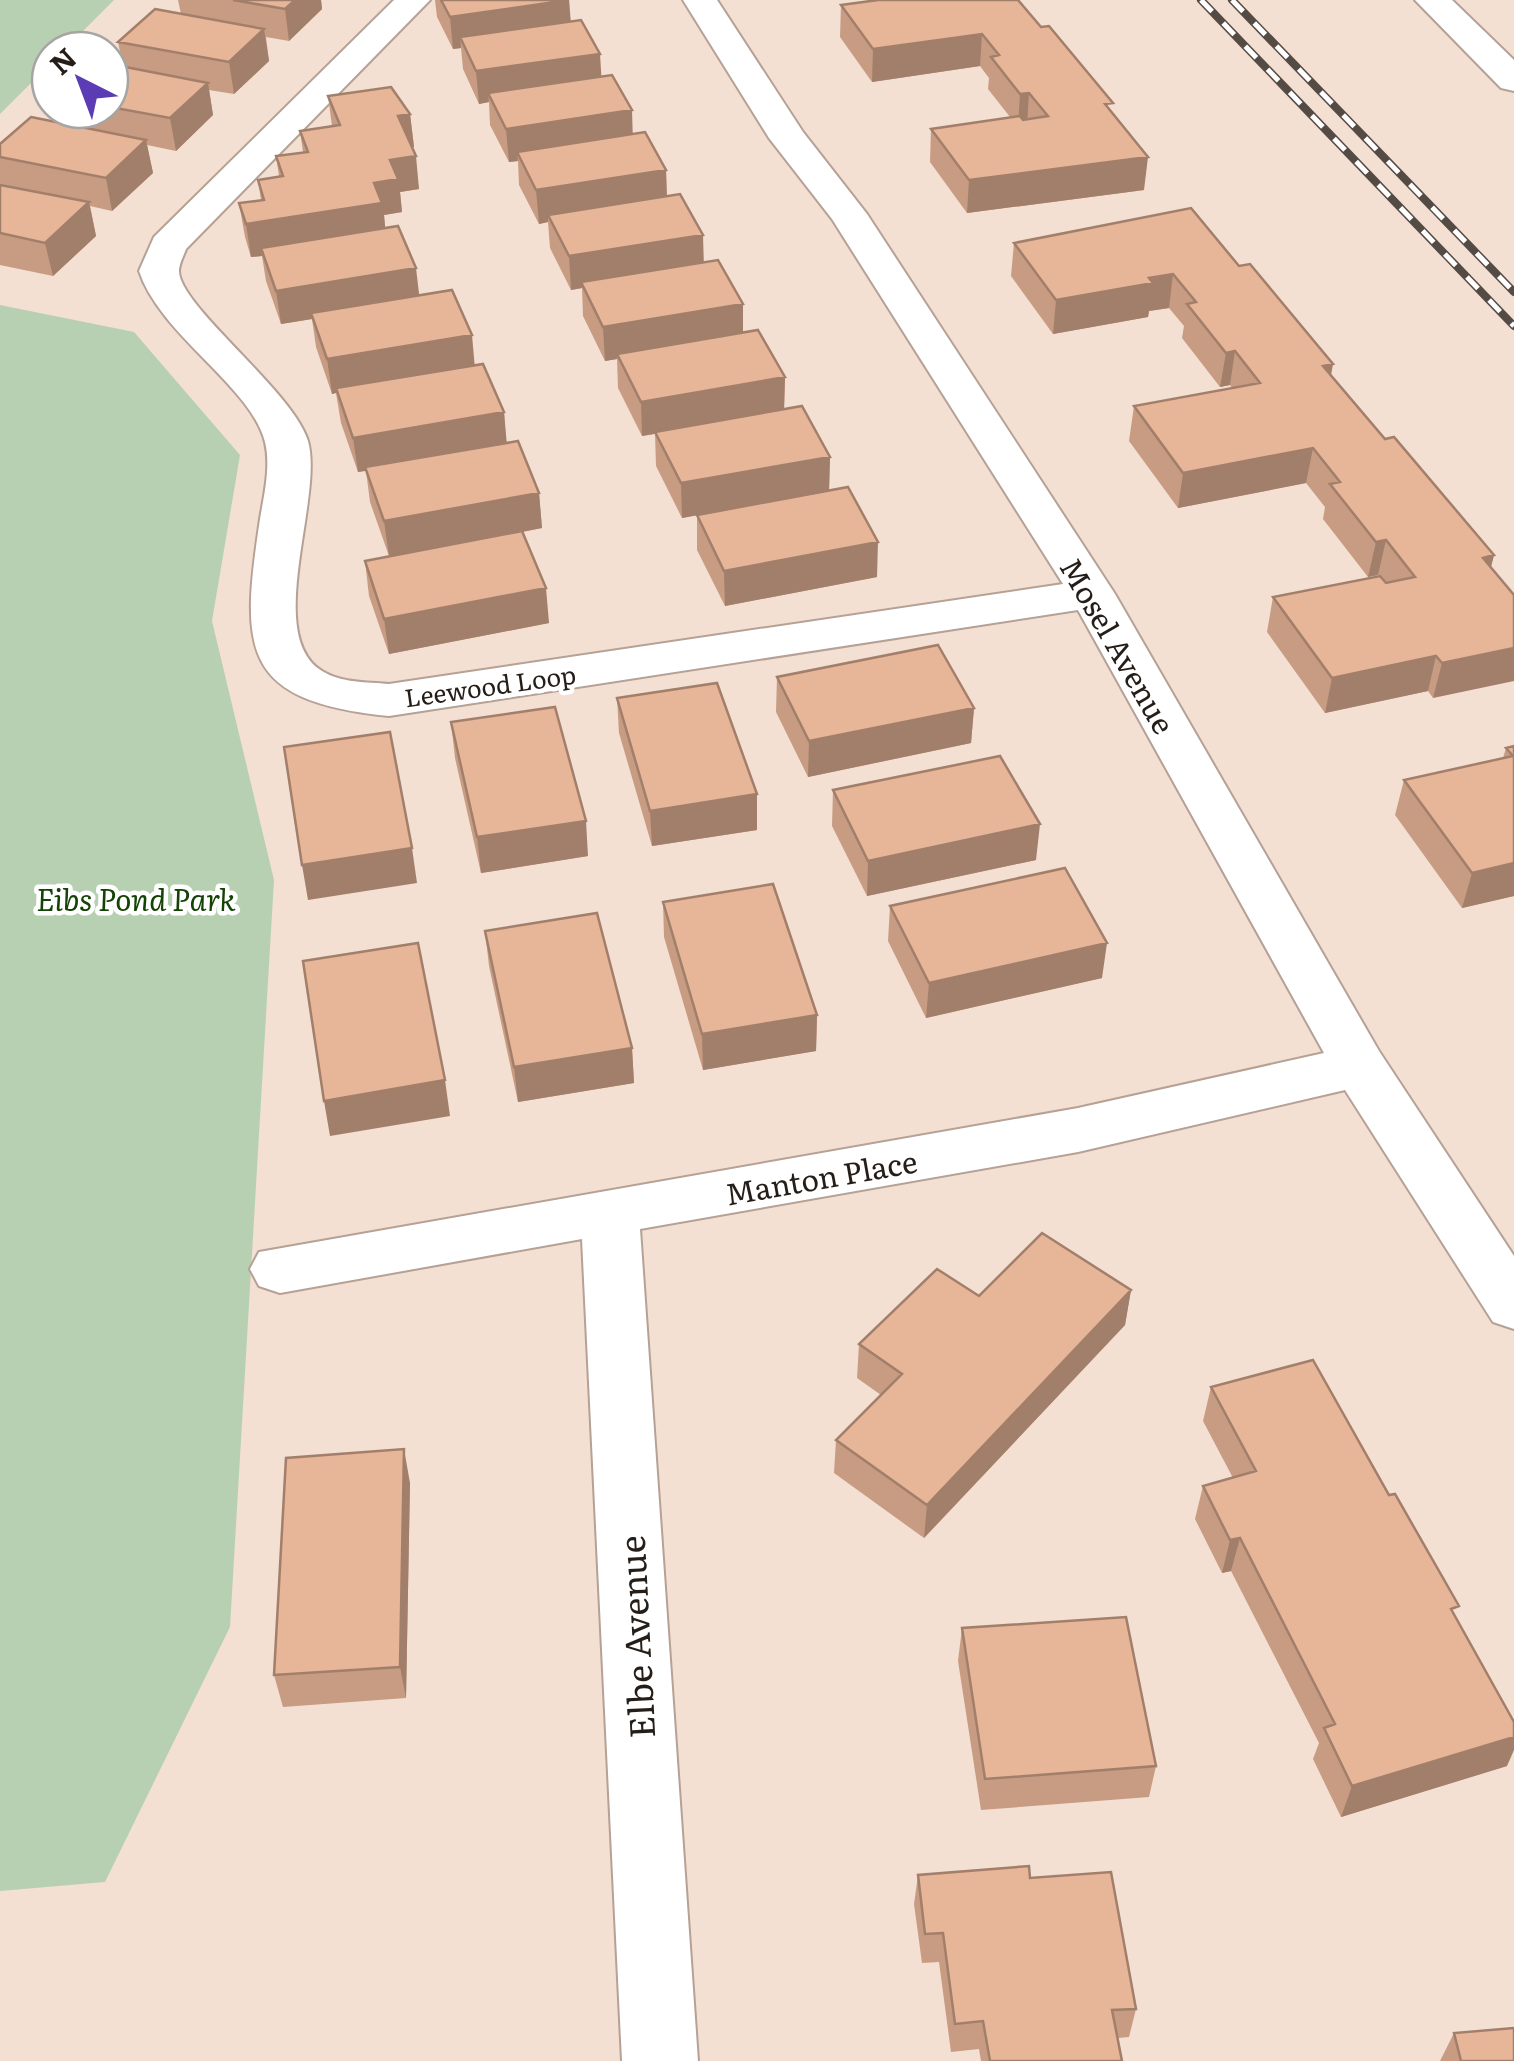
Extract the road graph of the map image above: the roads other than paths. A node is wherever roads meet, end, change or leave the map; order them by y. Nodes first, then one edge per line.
1 (413, 0) edge
2 (700, 0) edge
3 (1432, 0) edge
4 (1514, 80) edge
5 (1092, 594) junction
6 (1359, 1066) junction
7 (610, 1214) junction
8 (280, 1269) dead end
9 (1514, 1305) edge
10 (660, 2061) edge

1 - 5 street, Leewood Loop
2 - 5 street, Mosel Avenue
3 - 4 street
5 - 6 street, Mosel Avenue
6 - 7 street, Manton Place
6 - 9 street, Mosel Avenue
7 - 8 street, Manton Place
7 - 10 street, Elbe Avenue

